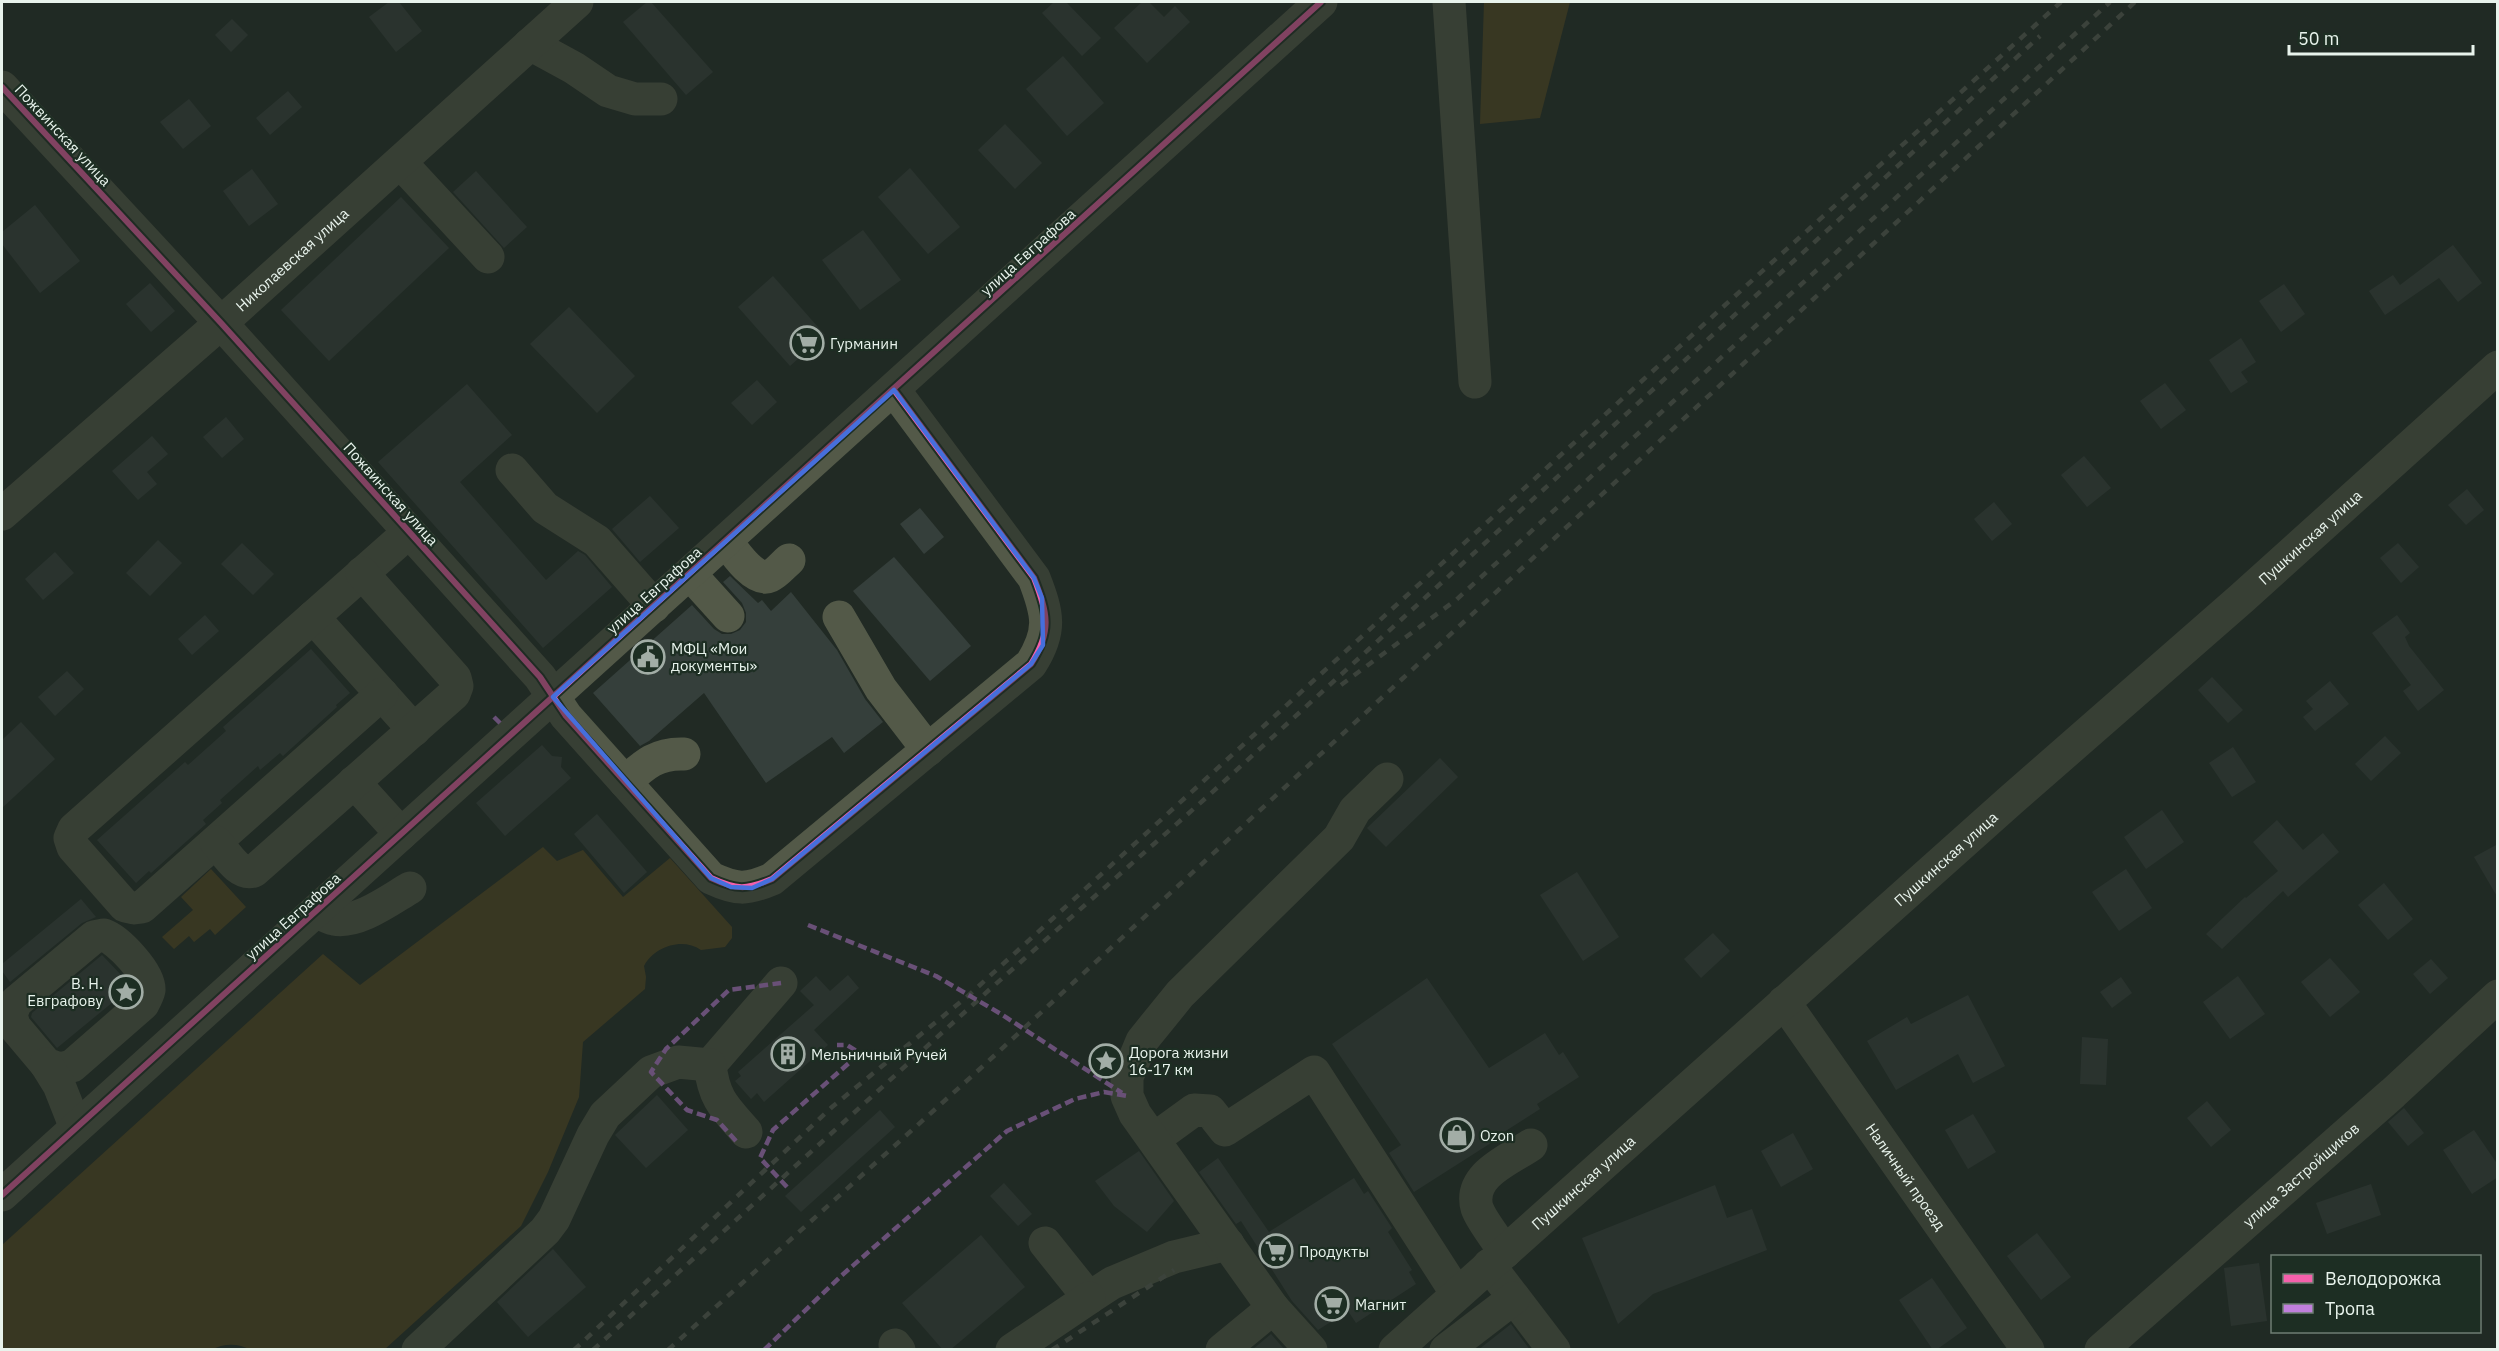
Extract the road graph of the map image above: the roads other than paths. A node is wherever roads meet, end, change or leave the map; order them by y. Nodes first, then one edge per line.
1 (577, 2) edge
2 (1321, 2) edge
3 (1449, 2) edge
4 (530, 44) junction
5 (2, 87) edge
6 (661, 99) dead end
7 (400, 162) junction
8 (488, 257) dead end
9 (221, 323) junction
10 (2498, 367) edge
11 (1475, 382) dead end
12 (894, 390) junction
13 (512, 470) dead end
14 (2, 513) edge
15 (409, 532) junction
16 (726, 541) junction
17 (789, 560) dead end
18 (362, 573) junction
19 (690, 574) junction
20 (654, 606) junction
21 (728, 616) dead end
22 (313, 617) junction
23 (839, 617) dead end
24 (382, 694) junction
25 (553, 697) junction
26 (414, 730) junction
27 (928, 750) junction
28 (684, 754) dead end
29 (1387, 779) dead end
30 (354, 782) junction
31 (625, 782) junction
32 (401, 834) junction
33 (216, 842) junction
34 (410, 888) dead end
35 (317, 911) junction
36 (781, 983) dead end
37 (2498, 996) edge
38 (1784, 1002) junction
39 (136, 1011) junction
40 (166, 1047) junction
41 (46, 1064) junction
42 (710, 1065) junction
43 (76, 1128) junction
44 (746, 1132) dead end
45 (1154, 1139) junction
46 (1531, 1145) dead end
47 (2, 1195) edge
48 (1045, 1243) dead end
49 (1228, 1244) junction
50 (1497, 1258) junction
51 (1457, 1294) junction
52 (1089, 1298) junction
53 (1514, 1298) junction
54 (1273, 1308) junction
55 (1411, 1344) edge
56 (418, 1350) edge
57 (1012, 1350) edge
58 (1222, 1350) edge
59 (1311, 1350) edge
60 (1446, 1350) edge
61 (1554, 1350) edge
62 (2028, 1350) edge
63 (2101, 1350) edge

1 - 4 street, Николаевская улица
2 - 12 street, улица Евграфова
3 - 11 street
4 - 6 street
4 - 7 street, Николаевская улица
5 - 9 street, Пожвинская улица
7 - 8 street
7 - 9 street, Николаевская улица
9 - 14 street, Николаевская улица
9 - 15 street, Пожвинская улица
10 - 38 street, Пушкинская улица
12 - 16 street, улица Евграфова
12 - 27 street
13 - 20 street
15 - 18 street
15 - 25 street, Пожвинская улица
16 - 17 street
16 - 19 street, улица Евграфова
18 - 22 street
18 - 26 street
19 - 20 street, улица Евграфова
19 - 21 street
20 - 25 street, улица Евграфова
22 - 24 street
22 - 33 street
23 - 27 street
24 - 26 street
24 - 33 street
25 - 31 street, Пожвинская улица
25 - 32 street, улица Евграфова
26 - 30 street
27 - 31 street, Пожвинская улица
28 - 31 street
29 - 45 street
30 - 32 street
30 - 33 street
32 - 35 street, улица Евграфова
34 - 35 street
35 - 40 street, улица Евграфова
36 - 42 street
37 - 63 street, улица Застройщиков
38 - 50 street, Пушкинская улица
38 - 62 street, Наличный проезд
39 - 40 street
39 - 41 street
39 - 41 street
40 - 43 street, улица Евграфова
41 - 43 street
42 - 44 street
42 - 56 street
43 - 47 street, улица Евграфова
45 - 49 street
45 - 51 street
46 - 50 street
48 - 52 street
49 - 52 street
49 - 54 street
50 - 51 street, Пушкинская улица
50 - 53 street
51 - 55 street, Пушкинская улица
52 - 57 street
53 - 60 street
53 - 61 street
54 - 58 street
54 - 59 street

